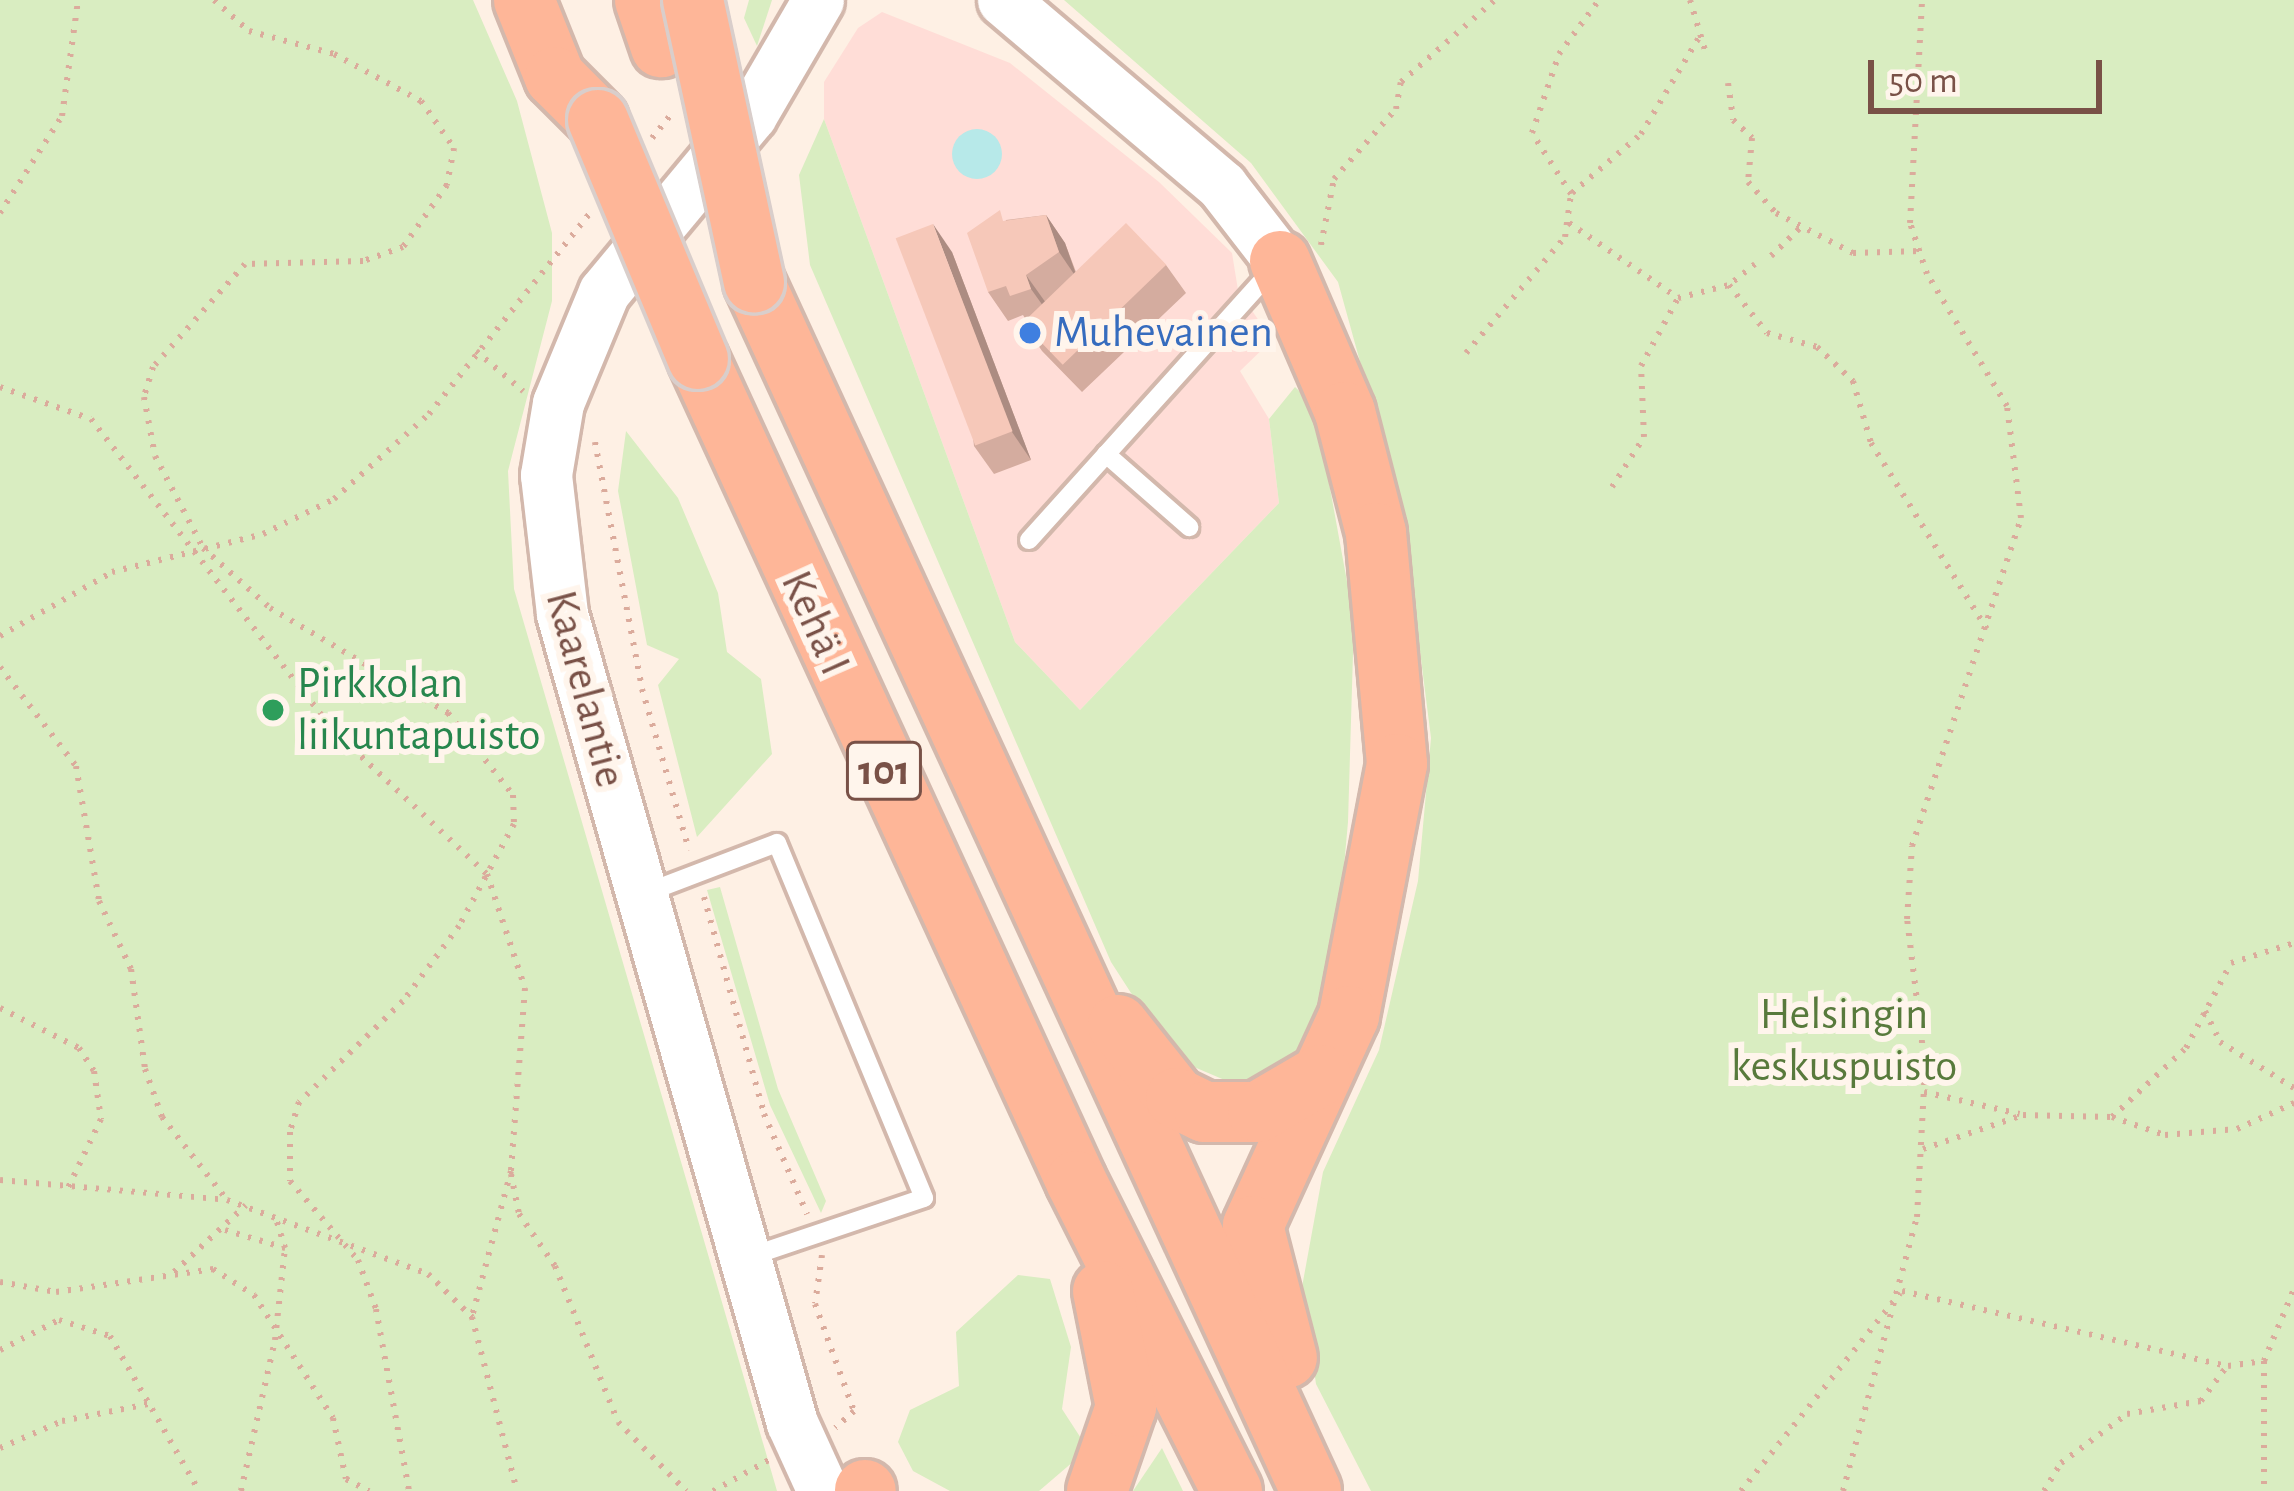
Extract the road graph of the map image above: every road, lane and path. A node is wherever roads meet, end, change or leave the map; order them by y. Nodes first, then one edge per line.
1 (78, 0) edge
2 (214, 0) edge
3 (524, 0) edge
4 (556, 0) edge
5 (783, 0) edge
6 (818, 0) edge
7 (1004, 0) edge
8 (1496, 0) edge
9 (1599, 0) edge
10 (1690, 0) edge
11 (1922, 0) edge
12 (667, 16) edge
13 (1700, 35) junction
14 (1705, 50) dead end
15 (776, 70) junction
16 (1728, 82) dead end
17 (681, 102) dead end
18 (617, 139) junction
19 (605, 194) dead end
20 (1571, 194) junction
21 (0, 213) edge
22 (1569, 223) junction
23 (1802, 226) junction
24 (1920, 251) junction
25 (1300, 256) junction
26 (1771, 256) dead end
27 (1755, 264) dead end
28 (1729, 285) junction
29 (1678, 298) junction
30 (476, 352) junction
31 (1466, 353) dead end
32 (0, 387) edge
33 (558, 403) junction
34 (1106, 454) junction
35 (1612, 487) dead end
36 (1190, 527) dead end
37 (1029, 540) dead end
38 (203, 548) junction
39 (190, 550) junction
40 (1988, 628) junction
41 (0, 636) edge
42 (0, 667) edge
43 (487, 874) junction
44 (697, 874) junction
45 (641, 895) junction
46 (1041, 916) junction
47 (2294, 943) edge
48 (0, 1008) edge
49 (2206, 1011) junction
50 (1322, 1075) junction
51 (2294, 1088) edge
52 (1924, 1092) junction
53 (2294, 1103) edge
54 (2023, 1114) junction
55 (2112, 1118) junction
56 (1922, 1149) junction
57 (511, 1171) junction
58 (0, 1180) edge
59 (1076, 1180) junction
60 (68, 1188) junction
61 (227, 1200) junction
62 (246, 1205) junction
63 (276, 1218) junction
64 (223, 1230) junction
65 (815, 1234) junction
66 (334, 1235) junction
67 (285, 1248) junction
68 (749, 1257) junction
69 (174, 1273) junction
70 (0, 1282) edge
71 (2294, 1288) edge
72 (1902, 1291) junction
73 (472, 1317) junction
74 (275, 1340) junction
75 (0, 1350) edge
76 (2264, 1360) junction
77 (2228, 1366) junction
78 (154, 1403) junction
79 (815, 1438) junction
80 (0, 1448) edge
81 (199, 1491) edge
82 (241, 1491) edge
83 (369, 1491) edge
84 (410, 1491) edge
85 (517, 1491) edge
86 (686, 1491) edge
87 (713, 1491) edge
88 (823, 1491) edge
89 (865, 1491) edge
90 (1097, 1491) edge
91 (1232, 1491) edge
92 (1311, 1491) edge
93 (1341, 1491) edge
94 (1741, 1491) edge
95 (1843, 1491) edge
96 (2044, 1491) edge
97 (2264, 1491) edge

1 - 21 path
2 - 38 path
3 - 18 highway
4 - 18 highway, Kehä I / 101
5 - 15 main road
6 - 15 main road, Kaarelantie
7 - 25 main road
8 - 25 path
9 - 20 path
10 - 13 path
11 - 24 path
12 - 46 highway, Kehä I / 101, bridge
13 - 14 path
13 - 20 path
15 - 33 main road, Kaarelantie
16 - 23 path
17 - 18 path
18 - 59 highway, Kehä I / 101, bridge
19 - 30 path
20 - 22 path
22 - 29 path
22 - 31 path
23 - 24 path
23 - 26 path
24 - 40 path
25 - 34 lane
25 - 50 highway
27 - 28 path
28 - 29 path
28 - 40 path
29 - 35 path
30 - 33 path
30 - 38 path
32 - 39 path
33 - 44 path
33 - 45 main road, Kaarelantie
34 - 36 lane
34 - 37 lane
38 - 39 path
38 - 43 path
39 - 41 path
39 - 43 path
40 - 52 path
42 - 61 path
43 - 57 path
43 - 66 path
44 - 45 lane
44 - 65 path
44 - 65 lane
45 - 68 main road, Kaarelantie
46 - 50 highway
46 - 92 highway, Kehä I / 101
47 - 49 path
48 - 60 path
49 - 51 path
49 - 55 path
50 - 93 highway
52 - 54 path
52 - 56 path
53 - 55 path
54 - 55 path
54 - 56 path
56 - 72 path
57 - 73 path
57 - 86 path
58 - 60 path
59 - 90 highway
59 - 91 highway, Kehä I / 101
60 - 61 path
61 - 62 path
62 - 63 path
62 - 64 path
63 - 66 path
63 - 67 path
64 - 67 path
64 - 69 path
65 - 68 lane
65 - 79 path
66 - 73 path
66 - 84 path
67 - 74 path
68 - 79 main road, Kaarelantie
69 - 70 path
69 - 74 path
71 - 76 path
72 - 77 path
72 - 94 path
72 - 95 path
73 - 85 path
74 - 82 path
74 - 83 path
75 - 78 path
76 - 77 path
76 - 97 path
77 - 96 path
78 - 80 path
78 - 81 path
79 - 87 path
79 - 88 main road, Kaarelantie
79 - 89 main road, Kaarelantie

